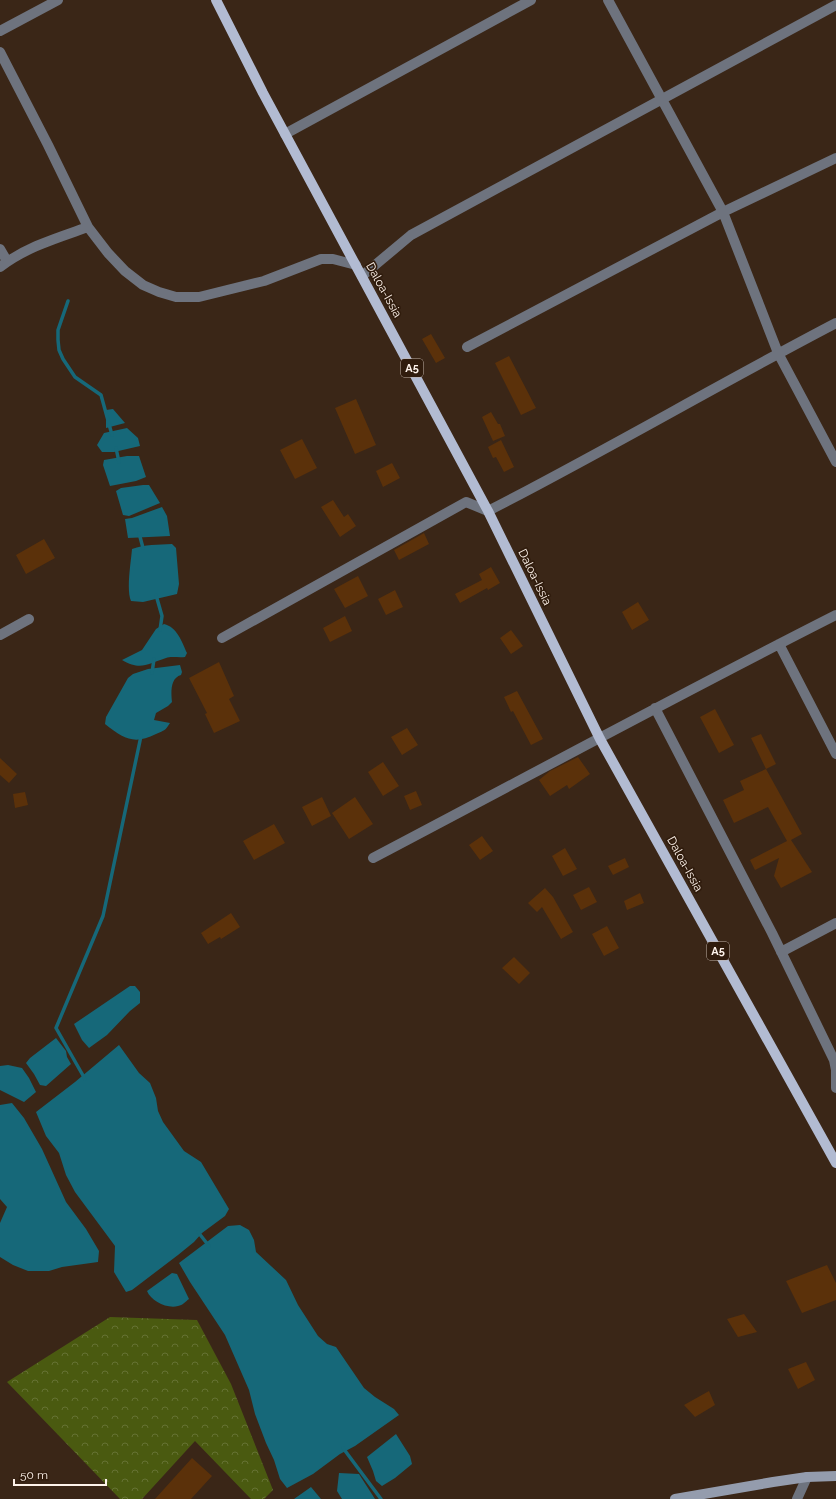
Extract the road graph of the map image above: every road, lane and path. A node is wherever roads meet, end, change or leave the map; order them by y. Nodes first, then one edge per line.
1 (58, 0) edge
2 (216, 0) edge
3 (531, 0) edge
4 (608, 0) edge
5 (836, 6) edge
6 (0, 31) edge
7 (0, 52) edge
8 (662, 100) junction
9 (285, 134) junction
10 (836, 158) edge
11 (722, 212) junction
12 (88, 227) junction
13 (0, 249) edge
14 (4, 264) edge
15 (356, 265) junction
16 (362, 276) junction
17 (836, 323) edge
18 (466, 347) dead end
19 (778, 353) junction
20 (836, 462) edge
21 (488, 511) junction
22 (836, 616) edge
23 (29, 619) dead end
24 (0, 635) edge
25 (222, 638) dead end
26 (779, 644) junction
27 (655, 708) junction
28 (600, 739) junction
29 (836, 754) edge
30 (373, 858) dead end
31 (836, 923) edge
32 (782, 952) junction
33 (836, 1088) edge
34 (836, 1163) edge
35 (836, 1476) edge
36 (807, 1477) junction
37 (675, 1499) edge
38 (797, 1499) edge

1 - 6 street
2 - 9 main road, Daloa-Issia / A5
3 - 9 street
4 - 8 street
5 - 8 street
7 - 12 street
8 - 11 street
8 - 16 street
9 - 15 main road, Daloa-Issia / A5
10 - 11 street
11 - 18 street
11 - 19 street
12 - 14 street
12 - 15 street
13 - 14 street
15 - 16 main road, Daloa-Issia / A5
16 - 21 main road, Daloa-Issia / A5
17 - 19 street
19 - 20 street
19 - 21 street
21 - 25 street
21 - 28 main road, Daloa-Issia / A5
22 - 26 street
23 - 24 street
26 - 27 street
26 - 29 street
27 - 28 street
27 - 32 street
28 - 30 street
28 - 34 main road, Daloa-Issia / A5
31 - 32 street
32 - 33 street
35 - 36 street
36 - 37 street
36 - 38 street

